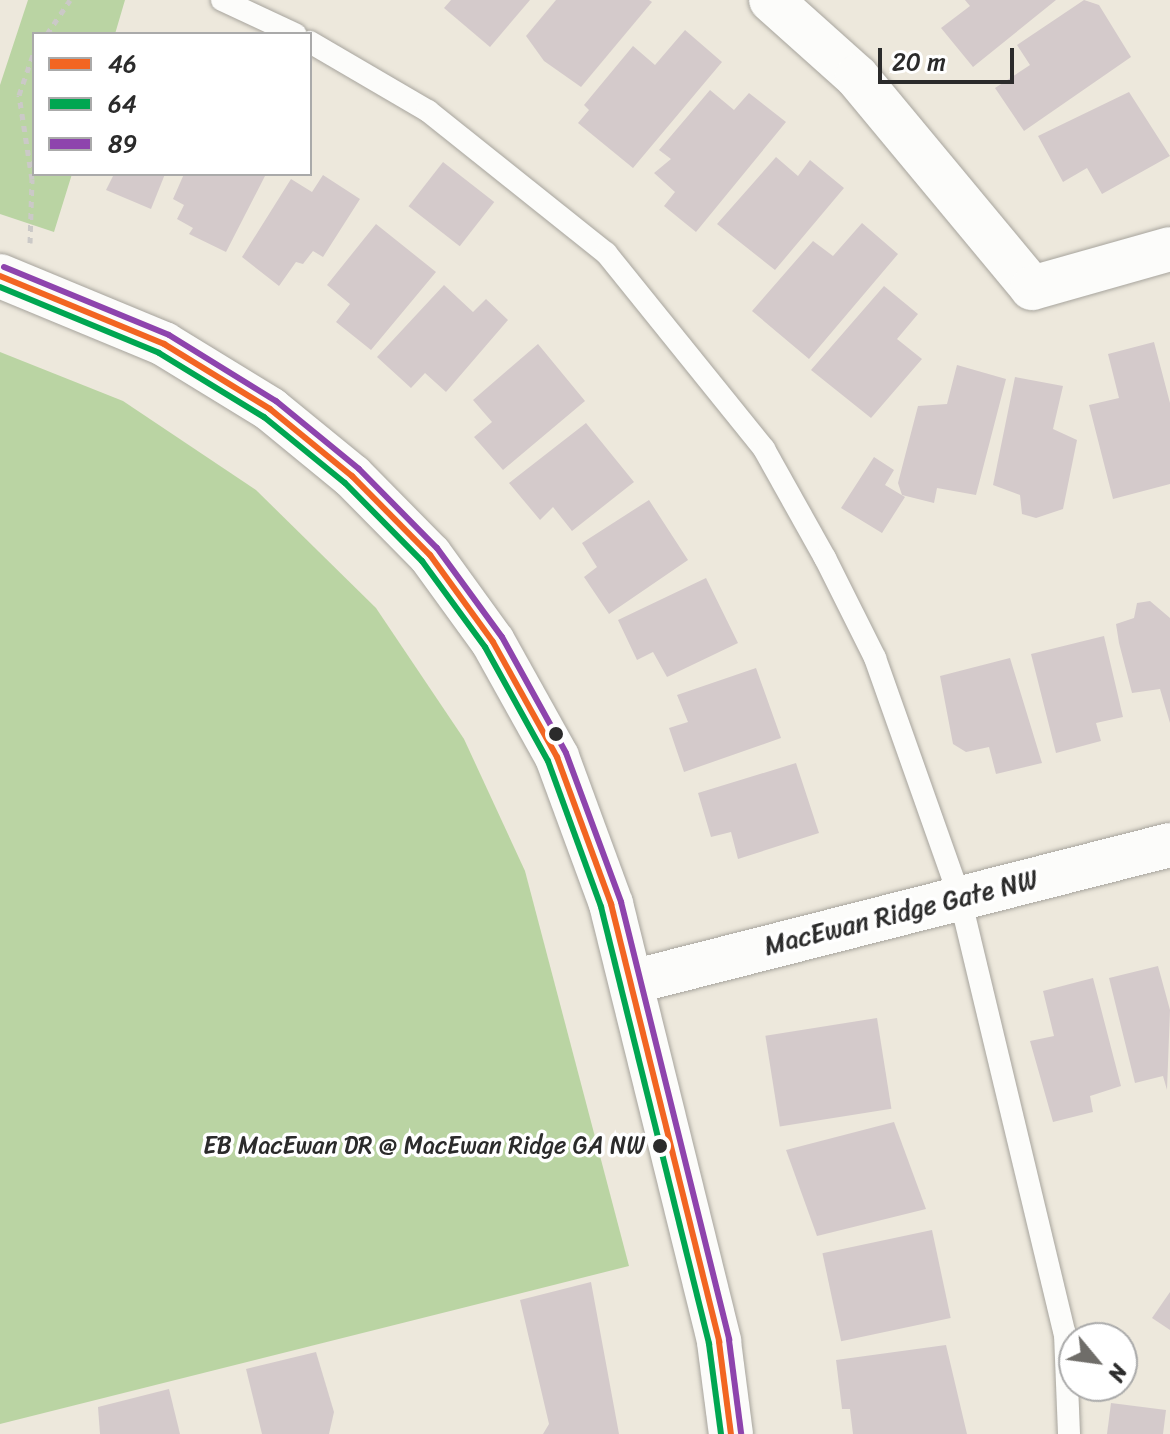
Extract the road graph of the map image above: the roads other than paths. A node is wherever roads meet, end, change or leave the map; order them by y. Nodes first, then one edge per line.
1 (222, 0) edge
2 (771, 0) edge
3 (291, 32) edge
4 (312, 43) edge
5 (1170, 249) edge
6 (10, 279) edge
7 (1170, 845) edge
8 (960, 898) junction
9 (632, 982) junction
10 (731, 1434) edge
11 (1069, 1434) edge

1 - 3 lane
2 - 5 street
4 - 8 lane
6 - 9 street
7 - 8 street, MacEwan Ridge Gate NW
8 - 9 street, MacEwan Ridge Gate NW
8 - 11 lane
9 - 10 street

